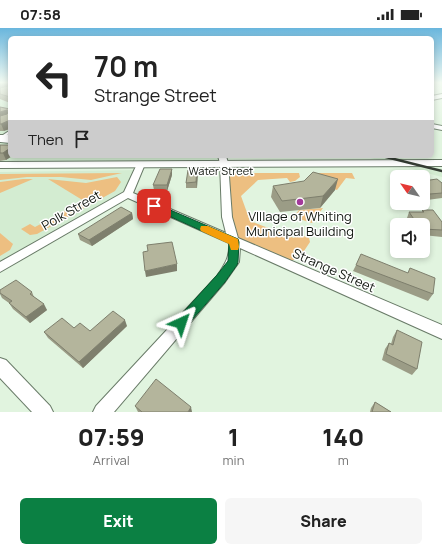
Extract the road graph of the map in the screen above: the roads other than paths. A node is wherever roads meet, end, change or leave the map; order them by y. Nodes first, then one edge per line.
1 (223, 163) edge
2 (442, 163) edge
3 (0, 165) edge
4 (140, 167) junction
5 (442, 170) edge
6 (0, 172) edge
7 (128, 194) junction
8 (234, 242) junction
9 (0, 268) edge
10 (442, 332) edge
11 (0, 366) edge
12 (44, 412) edge
13 (102, 412) edge

1 - 2 main road, Water Street
1 - 4 main road, Water Street
1 - 5 main road, Water Street
1 - 8 street
3 - 4 main road, Water Street
4 - 6 main road, Water Street
4 - 7 street
7 - 8 street, Strange Street
7 - 9 street, Polk Street
8 - 10 street, Strange Street
8 - 13 street
11 - 12 street

